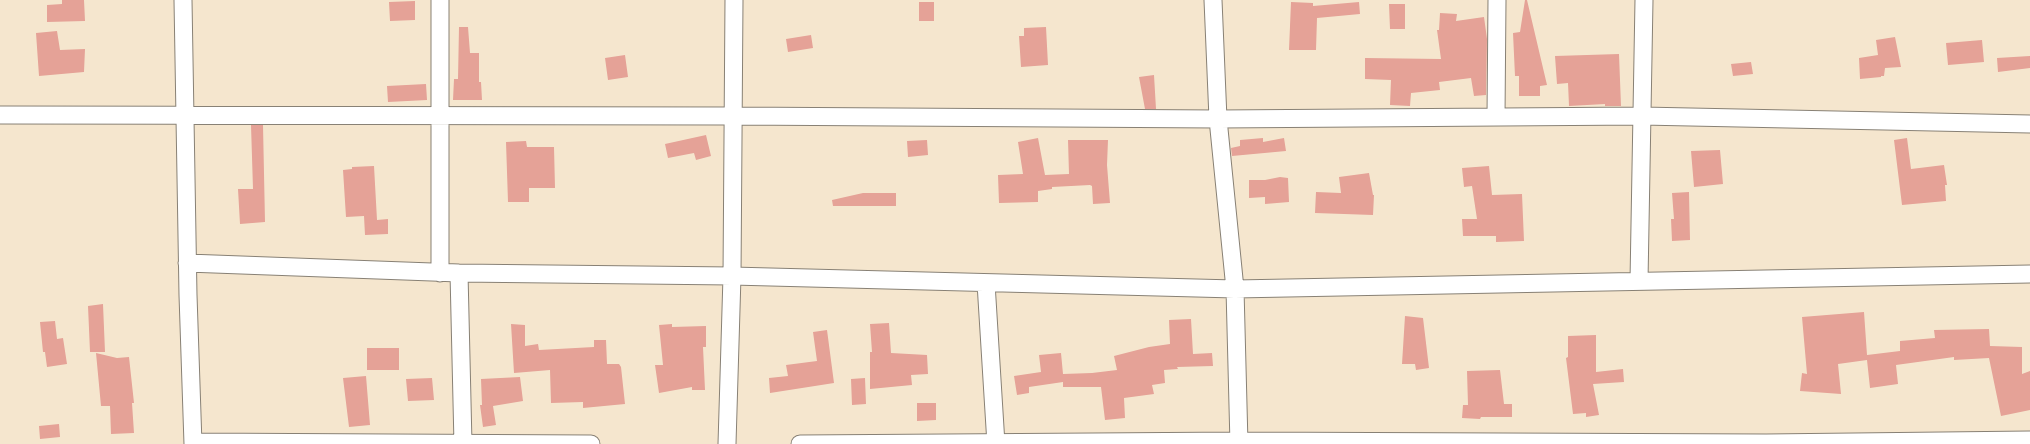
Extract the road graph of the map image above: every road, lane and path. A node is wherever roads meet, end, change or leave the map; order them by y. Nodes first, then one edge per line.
1 (183, 0) edge
2 (440, 0) edge
3 (734, 0) edge
4 (1213, 0) edge
5 (1497, 0) edge
6 (1644, 0) edge
7 (0, 115) edge
8 (185, 116) junction
9 (440, 116) junction
10 (734, 116) junction
11 (1642, 116) junction
12 (1496, 117) junction
13 (1218, 119) junction
14 (2030, 124) edge
15 (187, 263) junction
16 (440, 273) junction
17 (459, 273) junction
18 (2030, 274) edge
19 (732, 276) junction
20 (1639, 281) junction
21 (986, 283) junction
22 (1235, 289) junction
23 (2030, 440) edge
24 (1239, 442) edge
25 (193, 443) edge
26 (996, 443) edge
27 (1526, 443) edge
28 (464, 444) edge
29 (591, 444) edge
30 (727, 444) edge
31 (800, 444) edge
32 (1766, 444) edge

1 - 8 street
2 - 9 street
3 - 10 street
4 - 13 street
5 - 12 street
6 - 11 street
7 - 8 street
8 - 9 street
8 - 15 street
9 - 10 street
9 - 16 street
10 - 13 street
10 - 19 street
11 - 12 street
11 - 14 street
11 - 20 street
12 - 13 street
13 - 22 street
15 - 16 street
15 - 25 street
16 - 17 street
17 - 19 street
17 - 28 street
18 - 20 street
19 - 21 street
19 - 30 street
20 - 22 street
21 - 22 street
21 - 26 street
22 - 24 street
23 - 32 street
24 - 26 street
24 - 27 street
25 - 28 street
26 - 31 street
27 - 32 street
28 - 29 street

